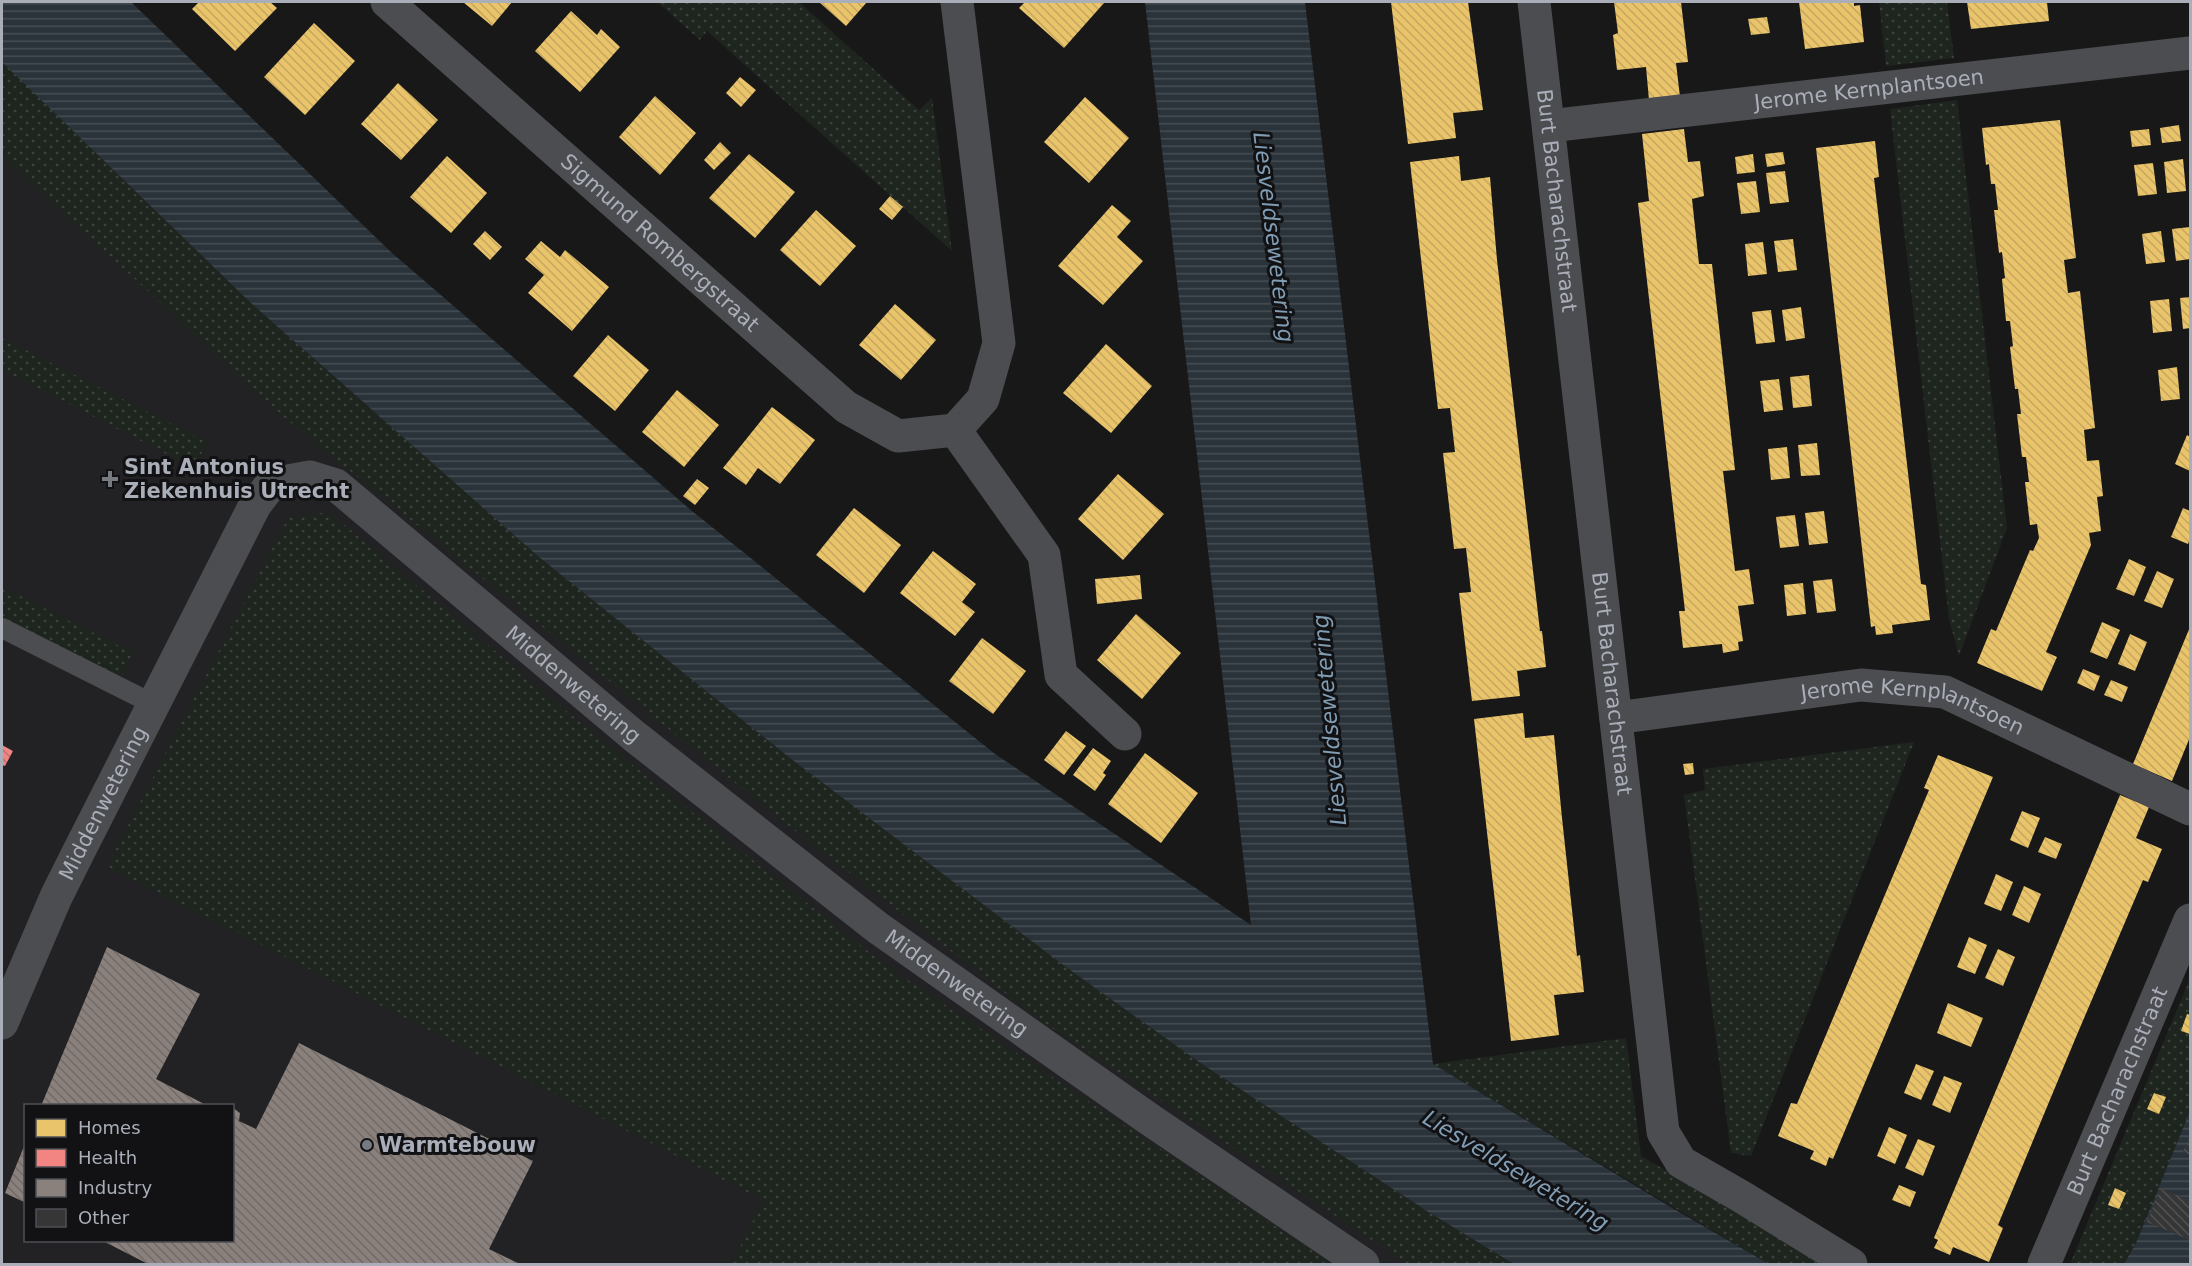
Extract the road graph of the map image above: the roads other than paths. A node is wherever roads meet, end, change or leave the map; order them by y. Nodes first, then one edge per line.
1 (387, 2) edge
2 (957, 2) edge
3 (1534, 2) edge
4 (2190, 53) edge
5 (1549, 126) junction
6 (955, 430) junction
7 (2, 628) edge
8 (153, 704) junction
9 (1616, 718) junction
10 (1125, 734) dead end
11 (2190, 809) edge
12 (2190, 920) edge
13 (2, 1023) edge
14 (1363, 1264) edge
15 (1851, 1264) edge
16 (2044, 1264) edge

1 - 6 street, Sigmund Rombergstraat
2 - 6 street
3 - 5 street, Burt Bacharachstraat
4 - 5 street, Jerome Kernplantsoen
5 - 9 street, Burt Bacharachstraat
6 - 10 street
7 - 8 lane
8 - 13 street, Middenwetering
8 - 14 street, Middenwetering
9 - 11 street, Jerome Kernplantsoen
9 - 15 street, Burt Bacharachstraat
12 - 16 street, Burt Bacharachstraat

